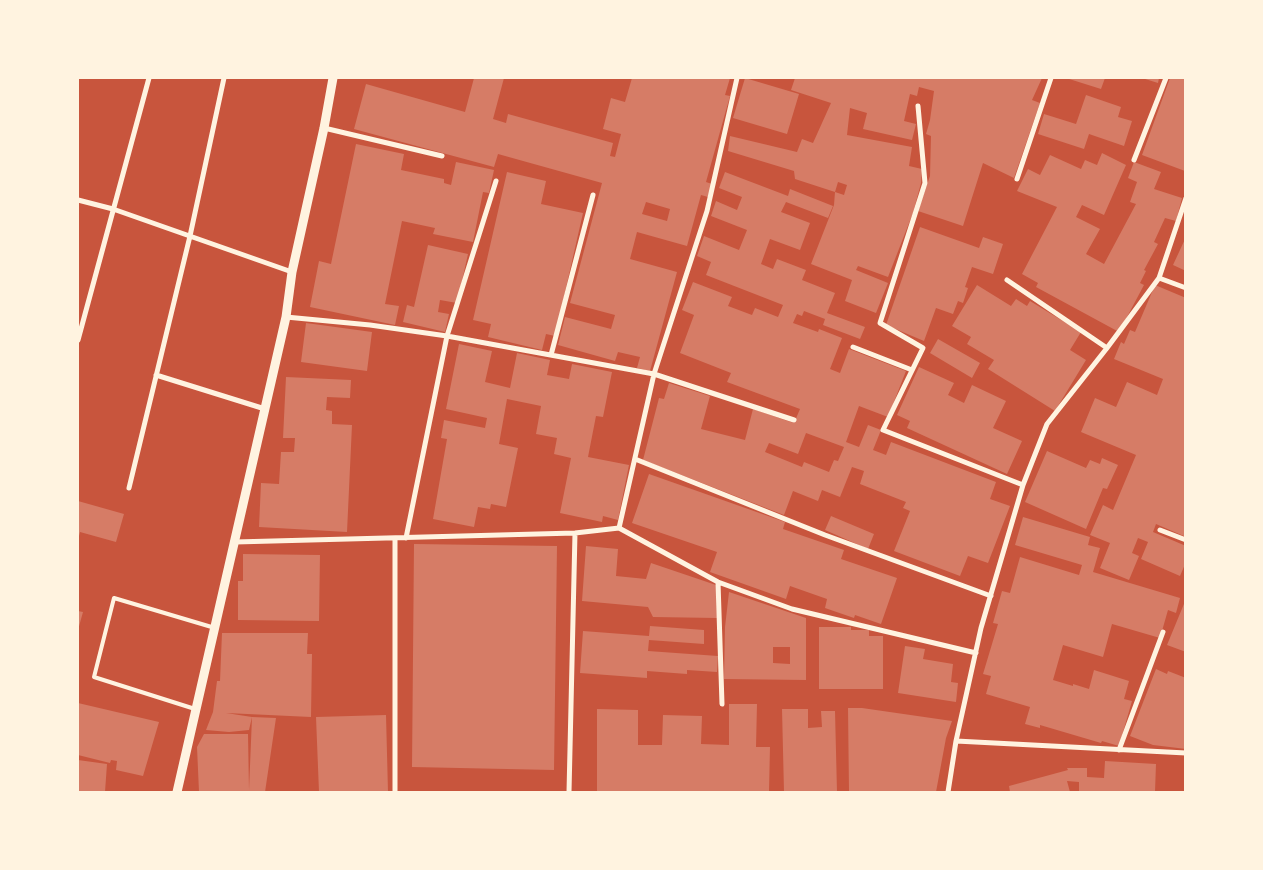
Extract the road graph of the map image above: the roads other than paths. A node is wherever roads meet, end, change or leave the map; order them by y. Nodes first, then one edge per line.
1 (150, 78) edge
2 (224, 78) edge
3 (333, 78) edge
4 (737, 78) edge
5 (1051, 78) edge
6 (1166, 78) edge
7 (918, 106) dead end
8 (324, 128) junction
9 (442, 156) dead end
10 (1134, 160) dead end
11 (1017, 179) dead end
12 (496, 181) dead end
13 (593, 195) dead end
14 (1186, 198) edge
15 (78, 200) edge
16 (112, 209) junction
17 (190, 236) junction
18 (292, 272) junction
19 (1159, 278) junction
20 (1007, 280) dead end
21 (1186, 288) edge
22 (286, 317) junction
23 (447, 336) junction
24 (78, 340) edge
25 (853, 347) dead end
26 (1107, 348) junction
27 (550, 355) junction
28 (912, 370) junction
29 (654, 374) junction
30 (156, 375) junction
31 (264, 408) junction
32 (794, 420) dead end
33 (635, 459) junction
34 (1022, 484) junction
35 (129, 488) dead end
36 (619, 528) junction
37 (1160, 530) dead end
38 (575, 533) junction
39 (395, 538) junction
40 (406, 538) junction
41 (1186, 540) edge
42 (235, 542) junction
43 (718, 582) junction
44 (991, 596) junction
45 (215, 628) junction
46 (1163, 632) dead end
47 (976, 652) junction
48 (722, 704) dead end
49 (196, 709) junction
50 (956, 741) junction
51 (1119, 750) junction
52 (1186, 753) edge
53 (177, 792) edge
54 (395, 792) edge
55 (569, 792) edge
56 (948, 792) edge

1 - 16 street
2 - 17 street
3 - 8 street
4 - 29 street
5 - 11 street
6 - 10 street
7 - 28 street
8 - 9 street
8 - 18 street
12 - 23 street
13 - 27 street
14 - 19 street
15 - 16 street
16 - 17 street
16 - 24 street
17 - 18 street
17 - 30 street
18 - 22 street
19 - 21 street
19 - 26 street
20 - 26 street
22 - 23 street
22 - 31 street
23 - 27 street
23 - 40 street
25 - 28 street
26 - 34 street
27 - 29 street
28 - 34 street
29 - 32 street
29 - 33 street
30 - 31 street
30 - 35 street
31 - 42 street
33 - 36 street
33 - 44 street
34 - 44 street
36 - 38 street
36 - 43 street
37 - 41 street
38 - 40 street
38 - 55 street
39 - 40 street
39 - 42 street
39 - 54 street
42 - 45 street
43 - 47 street
43 - 48 street
44 - 47 street
45 - 49 street
45 - 49 lane
46 - 51 street
47 - 50 street
49 - 53 street
50 - 51 street
50 - 56 street
51 - 52 street

